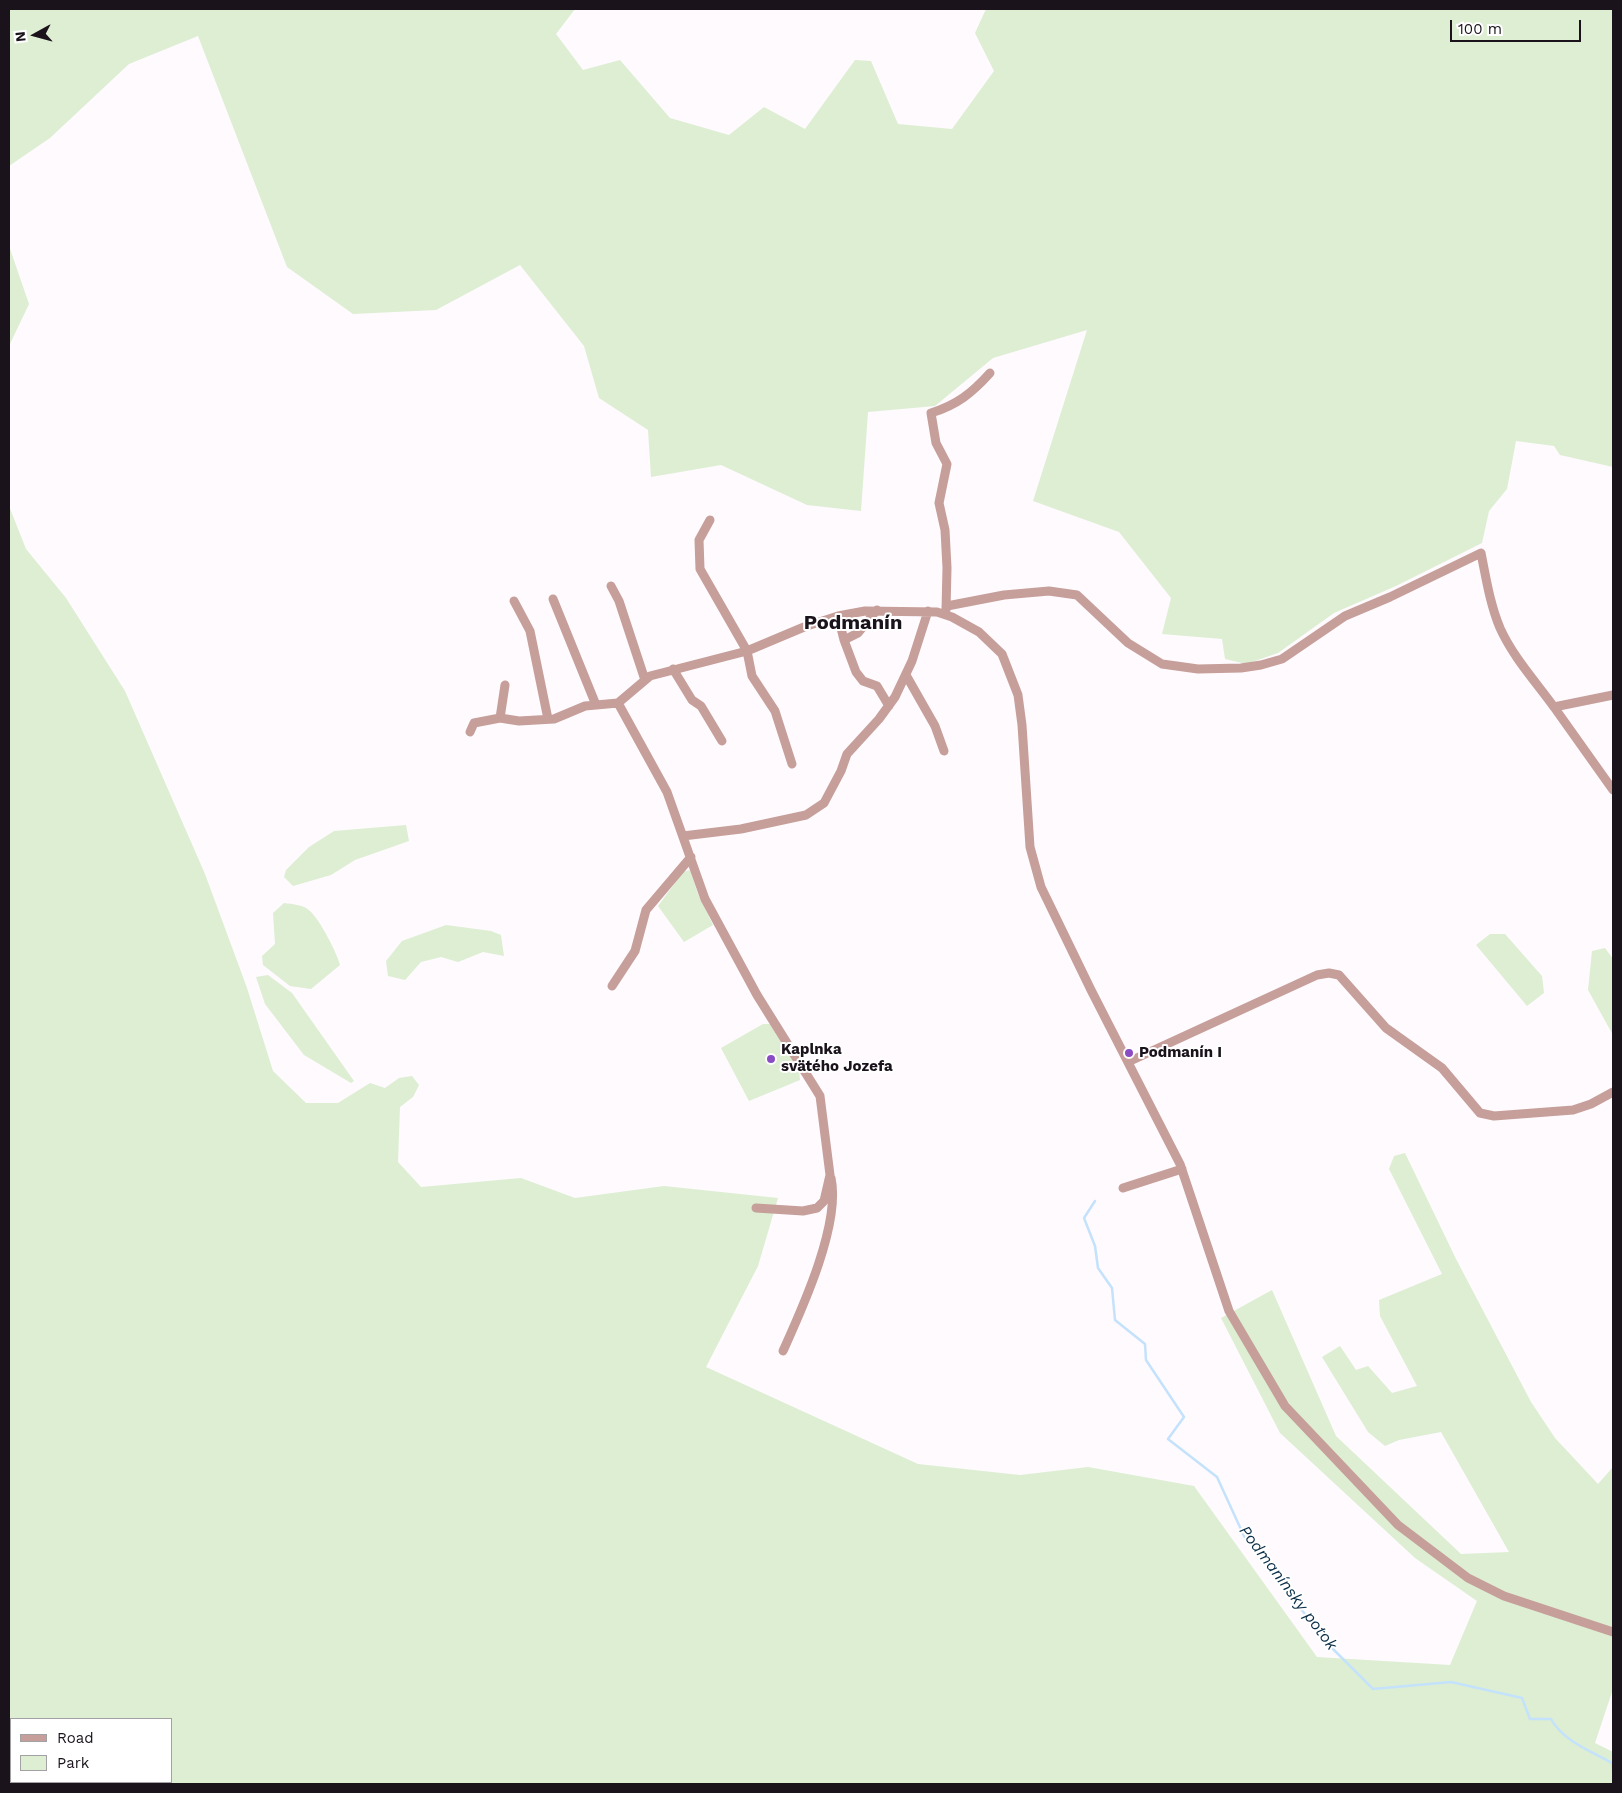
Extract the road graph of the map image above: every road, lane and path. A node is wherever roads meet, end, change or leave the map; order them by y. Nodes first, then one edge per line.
1 (990, 373) dead end
2 (710, 520) dead end
3 (612, 586) dead end
4 (553, 599) dead end
5 (514, 601) dead end
6 (877, 610) junction
7 (946, 610) junction
8 (928, 611) junction
9 (838, 616) junction
10 (844, 640) junction
11 (747, 651) junction
12 (673, 669) junction
13 (906, 674) junction
14 (645, 680) junction
15 (505, 685) dead end
16 (1613, 695) edge
17 (618, 702) junction
18 (596, 705) junction
19 (889, 706) junction
20 (1554, 707) junction
21 (500, 718) junction
22 (548, 719) junction
23 (470, 732) dead end
24 (722, 741) dead end
25 (944, 752) dead end
26 (792, 764) dead end
27 (1613, 790) edge
28 (683, 836) junction
29 (691, 857) junction
30 (612, 986) dead end
31 (1128, 1062) junction
32 (1613, 1092) edge
33 (1182, 1169) junction
34 (830, 1175) junction
35 (1123, 1188) dead end
36 (756, 1208) dead end
37 (783, 1352) dead end
38 (1613, 1632) edge

1 - 7 street
2 - 11 street
3 - 14 street
4 - 18 street
5 - 22 street
6 - 8 street
6 - 9 street
6 - 10 street
7 - 8 street
7 - 20 street
7 - 31 street
8 - 13 street
9 - 10 street
9 - 11 street
10 - 19 street
11 - 12 street
11 - 26 street
12 - 14 street
12 - 24 street
13 - 19 street
13 - 25 street
14 - 17 street
15 - 21 street
16 - 20 street
17 - 18 street
17 - 28 street
18 - 22 street
19 - 28 street
20 - 27 street
21 - 22 street
21 - 23 street
28 - 29 street
29 - 30 street
29 - 34 street
31 - 32 street
31 - 33 street
33 - 35 street
33 - 38 street
34 - 36 street
34 - 37 street

